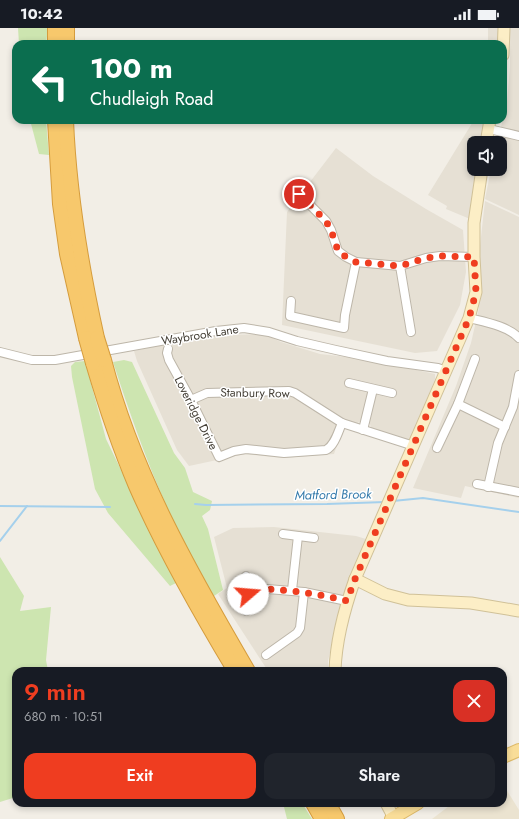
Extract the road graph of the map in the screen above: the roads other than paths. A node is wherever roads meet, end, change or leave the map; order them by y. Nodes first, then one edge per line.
1 (56, 28) edge
2 (68, 28) edge
3 (504, 28) edge
4 (55, 40) edge
5 (67, 40) edge
6 (504, 40) edge
7 (55, 124) edge
8 (66, 124) edge
9 (490, 124) edge
10 (487, 136) edge
11 (519, 136) edge
12 (481, 176) edge
13 (299, 194) dead end
14 (474, 257) junction
15 (356, 262) junction
16 (400, 266) junction
17 (291, 301) dead end
18 (469, 318) junction
19 (412, 332) dead end
20 (91, 338) junction
21 (519, 338) edge
22 (168, 349) dead end
23 (0, 352) edge
24 (475, 359) dead end
25 (98, 362) junction
26 (446, 371) junction
27 (519, 375) edge
28 (349, 383) dead end
29 (373, 389) junction
30 (392, 393) dead end
31 (191, 400) junction
32 (458, 404) junction
33 (342, 423) junction
34 (505, 427) junction
35 (363, 430) junction
36 (414, 446) junction
37 (437, 448) dead end
38 (477, 484) dead end
39 (488, 487) junction
40 (519, 492) edge
41 (283, 534) dead end
42 (298, 536) junction
43 (314, 538) dead end
44 (246, 576) dead end
45 (355, 579) junction
46 (255, 588) junction
47 (292, 590) junction
48 (304, 592) junction
49 (347, 601) junction
50 (246, 611) dead end
51 (519, 611) edge
52 (266, 655) dead end
53 (233, 667) edge
54 (246, 667) edge
55 (335, 667) edge
56 (519, 750) edge
57 (507, 755) edge
58 (315, 807) edge
59 (330, 807) edge
60 (388, 807) edge
61 (411, 807) edge
62 (392, 818) edge
63 (322, 819) edge
64 (337, 819) edge

1 - 4 highway
2 - 5 highway
3 - 6 street
7 - 20 highway
8 - 20 highway
9 - 10 street
9 - 11 street
12 - 14 street
13 - 15 street
14 - 16 street
14 - 18 street
15 - 16 street
15 - 17 street
16 - 19 street
18 - 21 street
18 - 26 street
20 - 25 highway, bridge
22 - 31 street, Loveridge Drive
23 - 26 street, Waybrook Lane
24 - 32 street
25 - 53 highway
25 - 54 highway
26 - 36 street
27 - 34 street
28 - 29 street
29 - 30 street
29 - 35 street
31 - 33 street, Stanbury Row
31 - 33 street, Loveridge Drive
32 - 34 street
32 - 37 street
33 - 35 street, Stanbury Row
34 - 39 street
35 - 36 street, Stanbury Row
36 - 45 street
38 - 39 street
39 - 40 street
41 - 42 street
42 - 43 street
42 - 47 street
44 - 46 street
45 - 49 street
45 - 51 street
46 - 47 street
46 - 50 street
47 - 48 street
48 - 49 street
48 - 52 street
49 - 55 street
56 - 57 main road
58 - 63 highway
59 - 64 highway
60 - 62 street
61 - 62 main road

